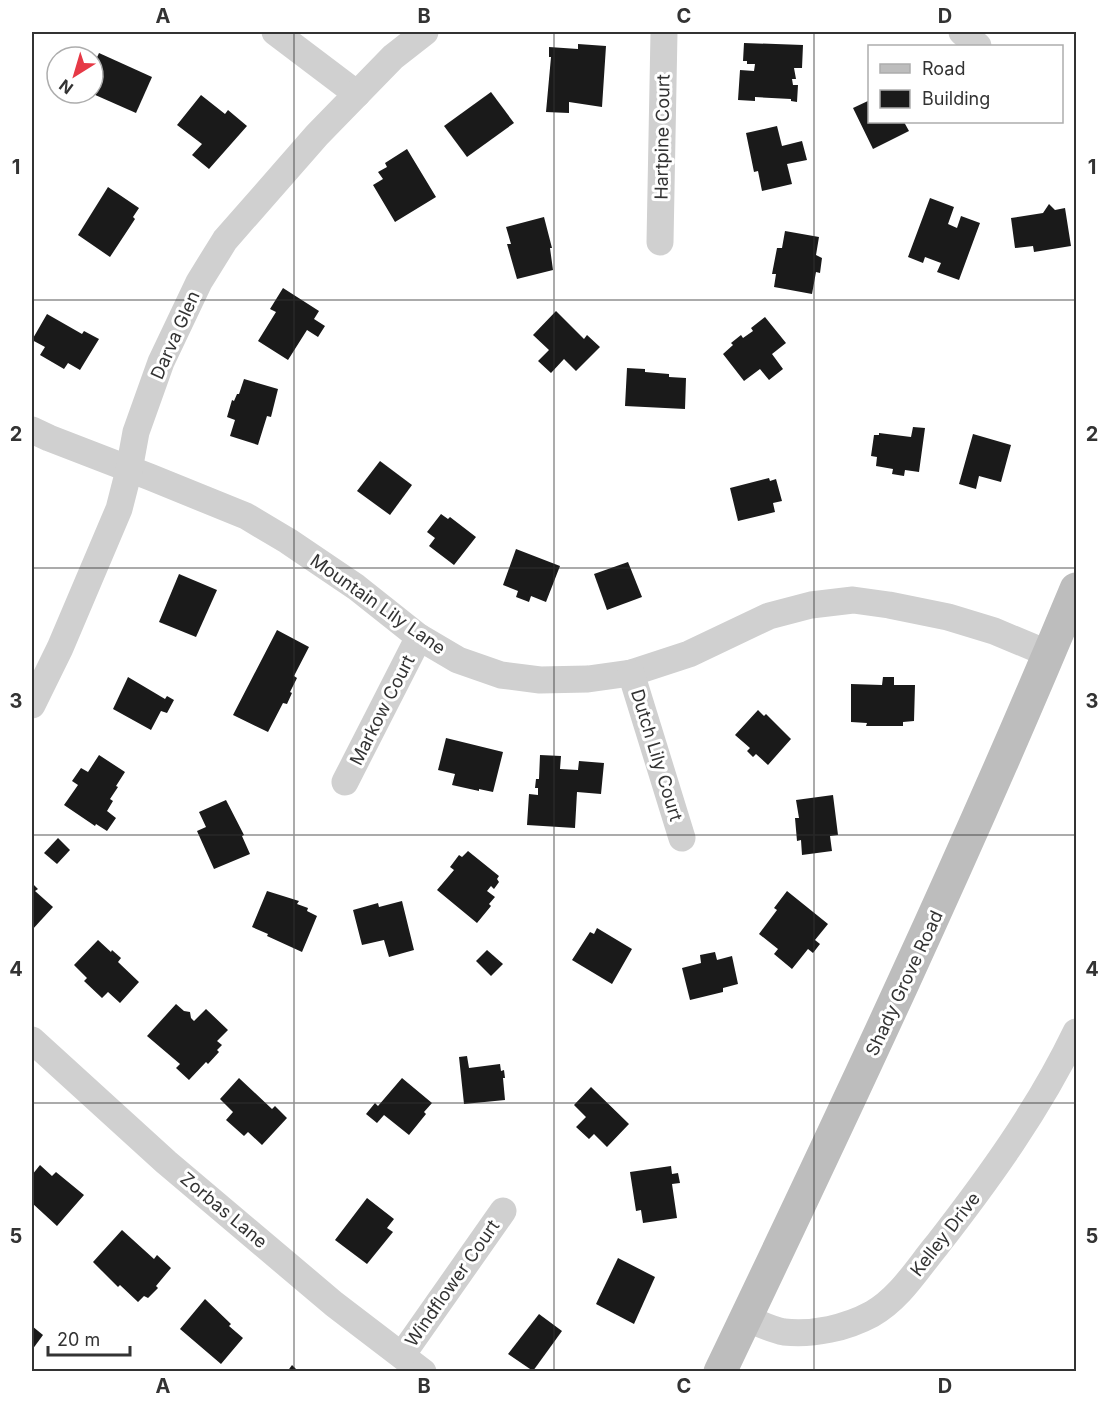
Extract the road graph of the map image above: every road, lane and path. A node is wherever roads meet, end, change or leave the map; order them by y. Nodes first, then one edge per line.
1 (275, 32) edge
2 (425, 32) edge
3 (664, 32) edge
4 (962, 32) edge
5 (977, 45) edge
6 (357, 94) junction
7 (660, 242) dead end
8 (32, 430) edge
9 (129, 470) junction
10 (1077, 589) edge
11 (419, 637) junction
12 (1050, 654) junction
13 (631, 673) junction
14 (32, 705) edge
15 (345, 782) dead end
16 (682, 838) dead end
17 (1077, 1032) edge
18 (32, 1040) edge
19 (502, 1210) dead end
20 (746, 1318) junction
21 (402, 1355) junction
22 (423, 1371) edge
23 (720, 1371) edge

1 - 6 street
2 - 6 street, Darva Glen
3 - 7 street, Hartpine Court
4 - 5 street
6 - 9 street, Darva Glen
8 - 9 street, Mountain Lily Lane
9 - 11 street, Mountain Lily Lane
9 - 14 street, Darva Glen
10 - 12 main road, Shady Grove Road
11 - 13 street, Mountain Lily Lane
11 - 15 street, Markow Court
12 - 13 street, Mountain Lily Lane
12 - 20 main road, Shady Grove Road
13 - 16 street, Dutch Lily Court
17 - 20 street, Kelley Drive
18 - 21 street, Zorbas Lane
19 - 21 street, Windflower Court
20 - 23 main road, Shady Grove Road
21 - 22 street, Zorbas Lane

